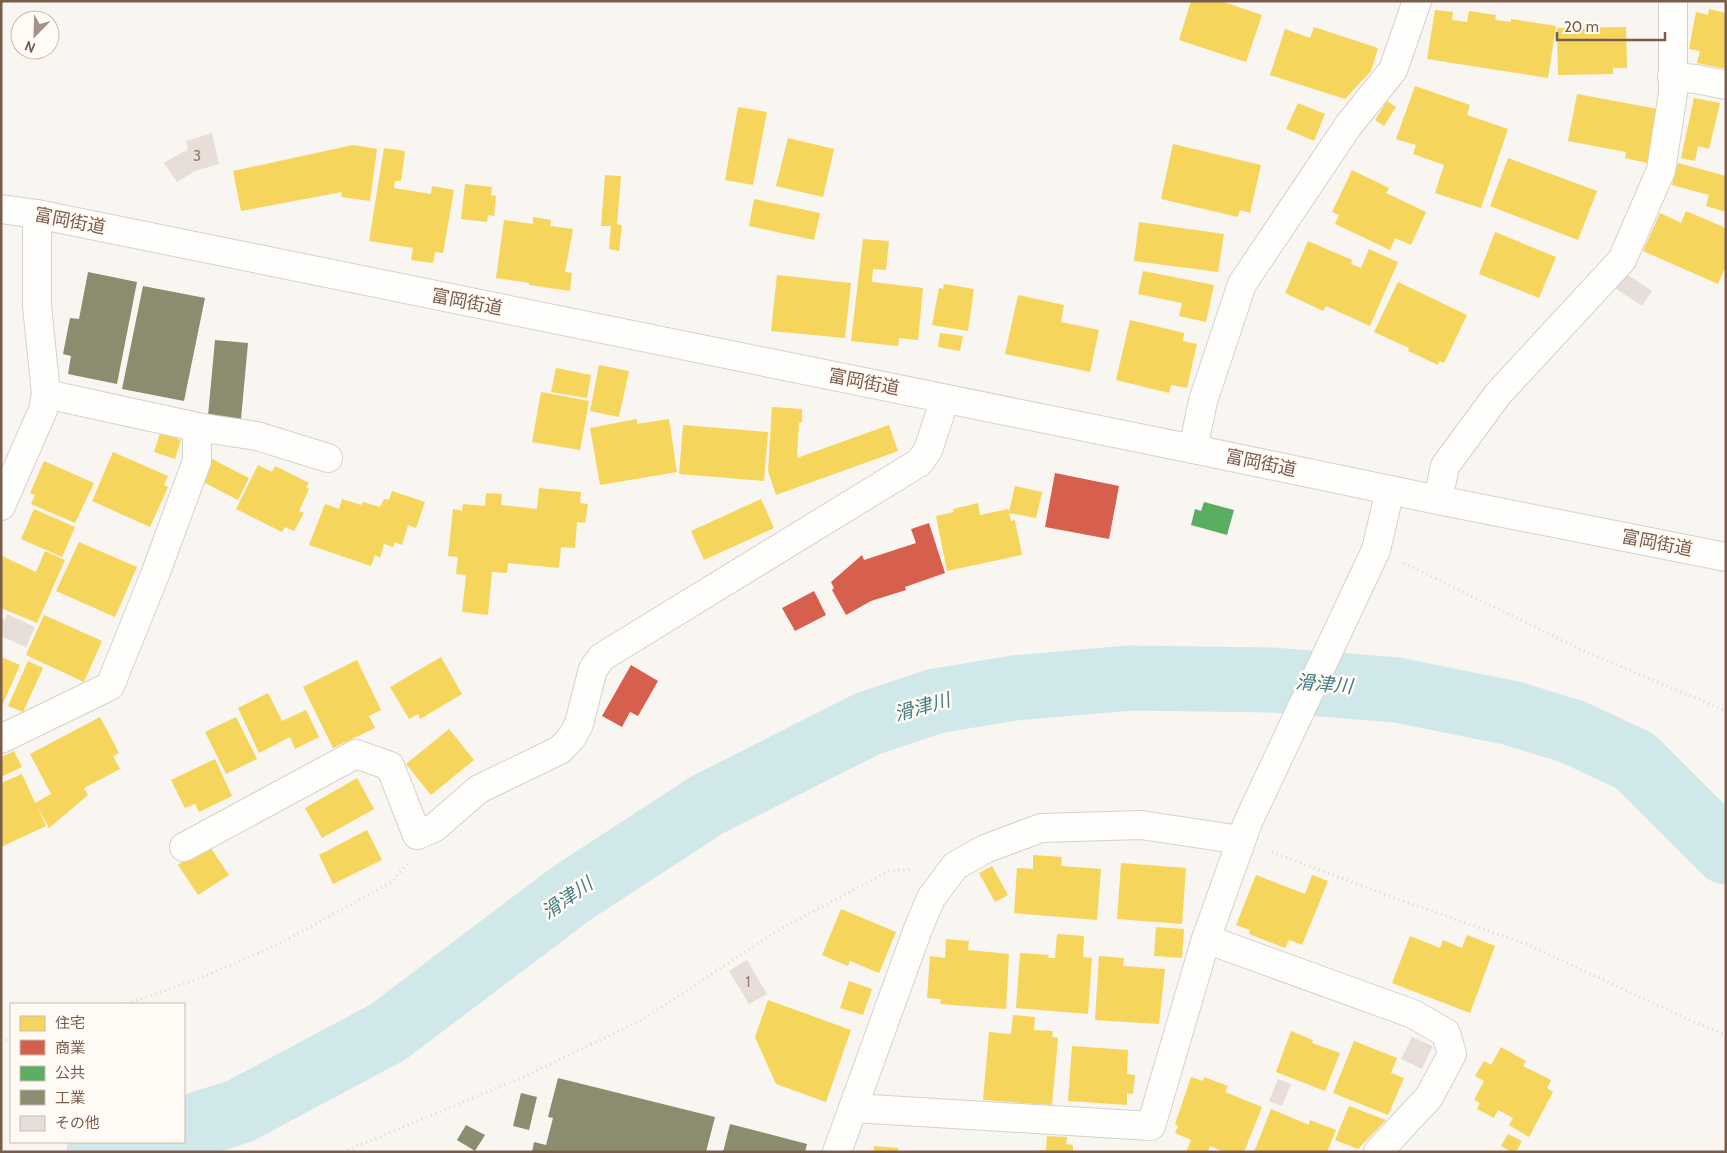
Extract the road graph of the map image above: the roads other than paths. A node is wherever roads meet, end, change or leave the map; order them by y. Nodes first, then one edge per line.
1 (1417, 1) edge
2 (1673, 1) edge
3 (1672, 78) junction
4 (1726, 86) edge
5 (1, 209) edge
6 (37, 214) junction
7 (46, 394) junction
8 (945, 399) junction
9 (197, 427) junction
10 (1193, 449) junction
11 (328, 458) dead end
12 (1390, 490) junction
13 (1438, 500) junction
14 (1, 506) edge
15 (1726, 557) edge
16 (1, 739) edge
17 (1244, 831) junction
18 (184, 847) dead end
19 (1206, 939) junction
20 (854, 1108) junction
21 (837, 1152) edge
22 (1378, 1152) edge

1 - 10 street
2 - 3 street
3 - 4 street
3 - 13 street
5 - 6 street, 富岡街道
6 - 7 street
6 - 8 street, 富岡街道
7 - 9 street
7 - 14 street
8 - 10 street, 富岡街道
8 - 18 street
9 - 11 street
9 - 16 street
10 - 12 street, 富岡街道
12 - 13 street, 富岡街道
12 - 17 street
13 - 15 street, 富岡街道
17 - 19 street
17 - 20 street
19 - 20 street
19 - 22 street
20 - 21 street

